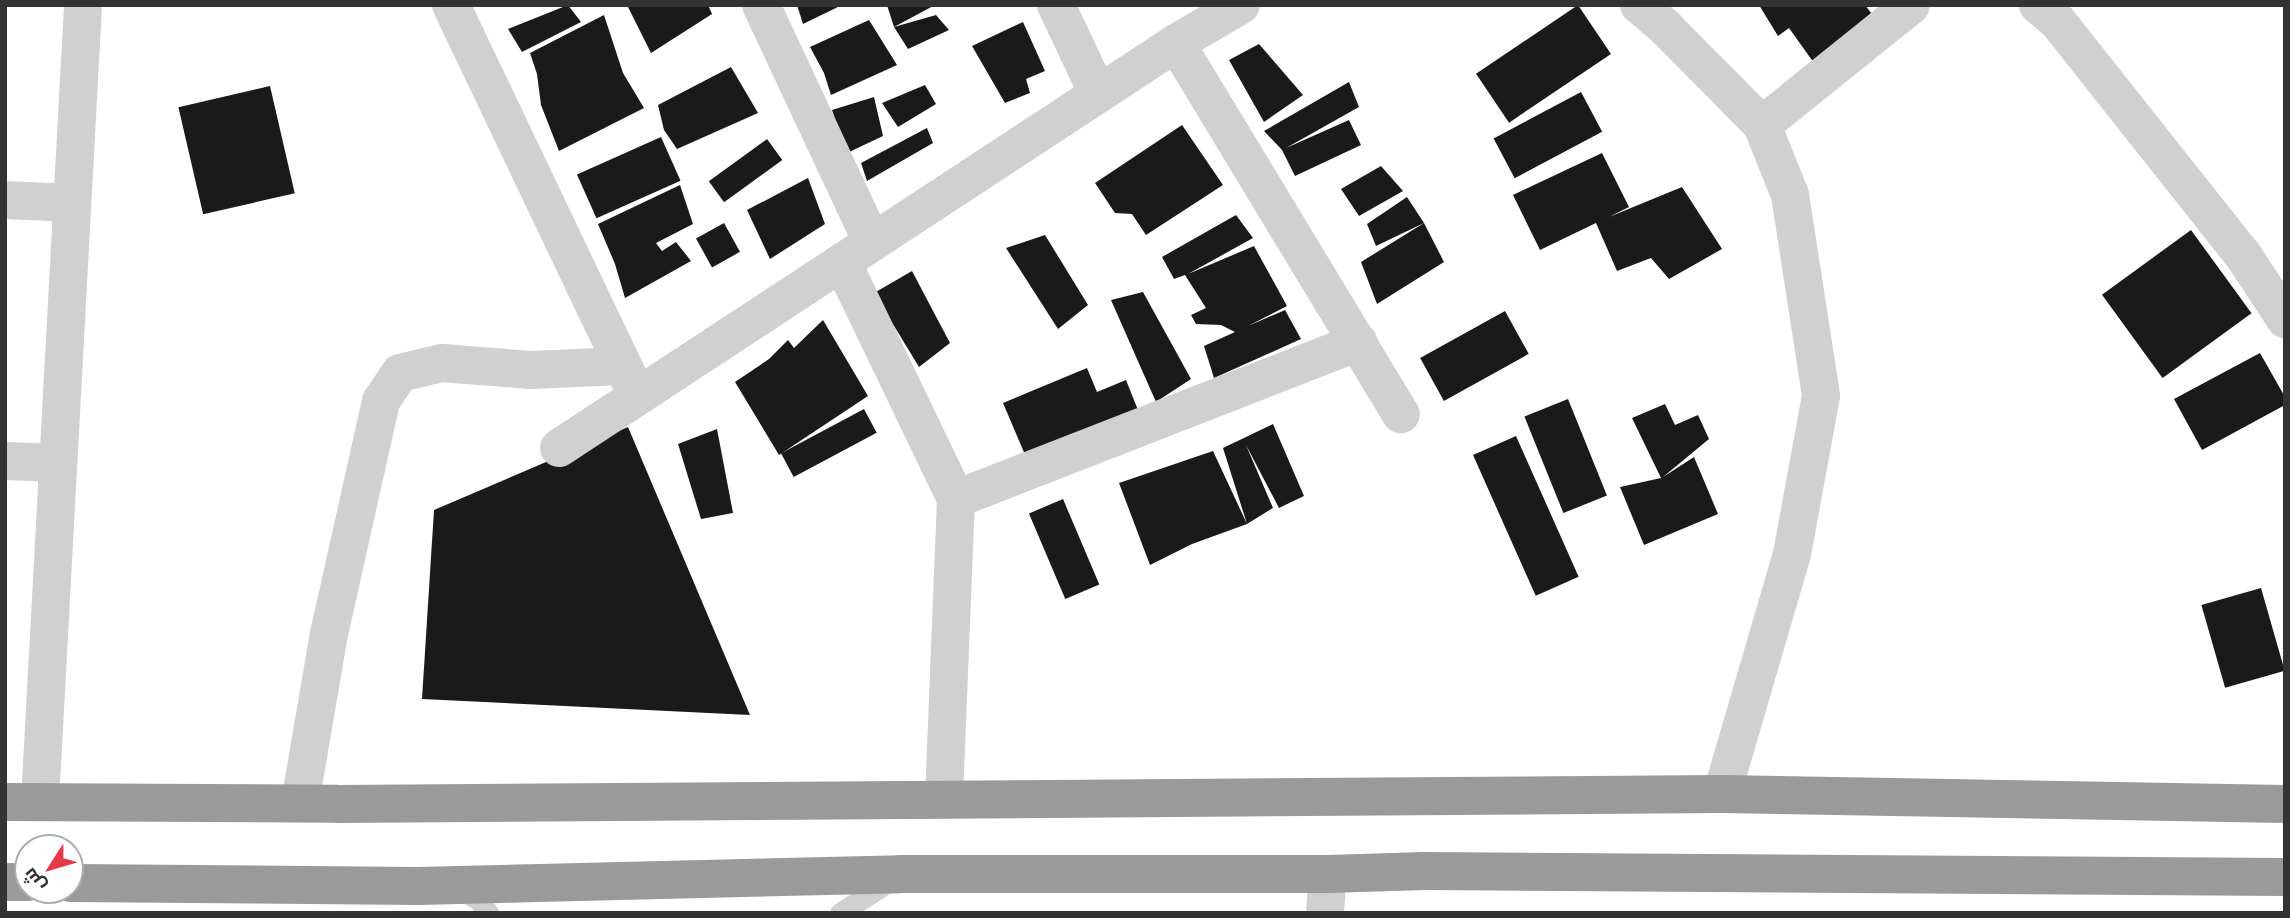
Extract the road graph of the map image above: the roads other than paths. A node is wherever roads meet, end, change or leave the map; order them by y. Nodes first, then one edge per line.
1 (83, 5) edge
2 (450, 5) edge
3 (761, 5) edge
4 (1056, 5) edge
5 (1241, 5) edge
6 (1639, 5) edge
7 (1911, 5) edge
8 (2038, 5) edge
9 (1176, 43) junction
10 (1098, 94) junction
11 (1762, 125) junction
12 (5, 200) edge
13 (72, 203) junction
14 (857, 252) junction
15 (2285, 319) edge
16 (1358, 342) junction
17 (630, 381) junction
18 (1401, 414) dead end
19 (559, 448) dead end
20 (5, 461) edge
21 (56, 463) junction
22 (956, 499) junction
23 (1722, 794) junction
24 (944, 798) junction
25 (22, 802) edge
26 (300, 803) junction
27 (2285, 804) edge
28 (901, 874) junction
29 (1328, 874) junction
30 (2285, 877) edge
31 (84, 883) edge
32 (418, 886) junction
33 (488, 913) edge
34 (840, 913) edge
35 (1325, 913) edge

1 - 13 street
2 - 17 street
3 - 14 street
4 - 10 street
5 - 9 street
6 - 11 street
7 - 11 street
8 - 15 street
9 - 10 street
9 - 16 street
10 - 14 street
11 - 23 street
12 - 13 street
13 - 21 street
14 - 17 street
14 - 22 street
16 - 18 street
16 - 22 street
17 - 19 street
17 - 26 street
20 - 21 street
21 - 25 street
22 - 24 street
23 - 24 highway
23 - 27 highway
24 - 26 highway
25 - 26 highway
28 - 29 highway
28 - 32 highway
28 - 34 lane
29 - 30 highway
29 - 35 street
31 - 32 highway
32 - 33 lane

